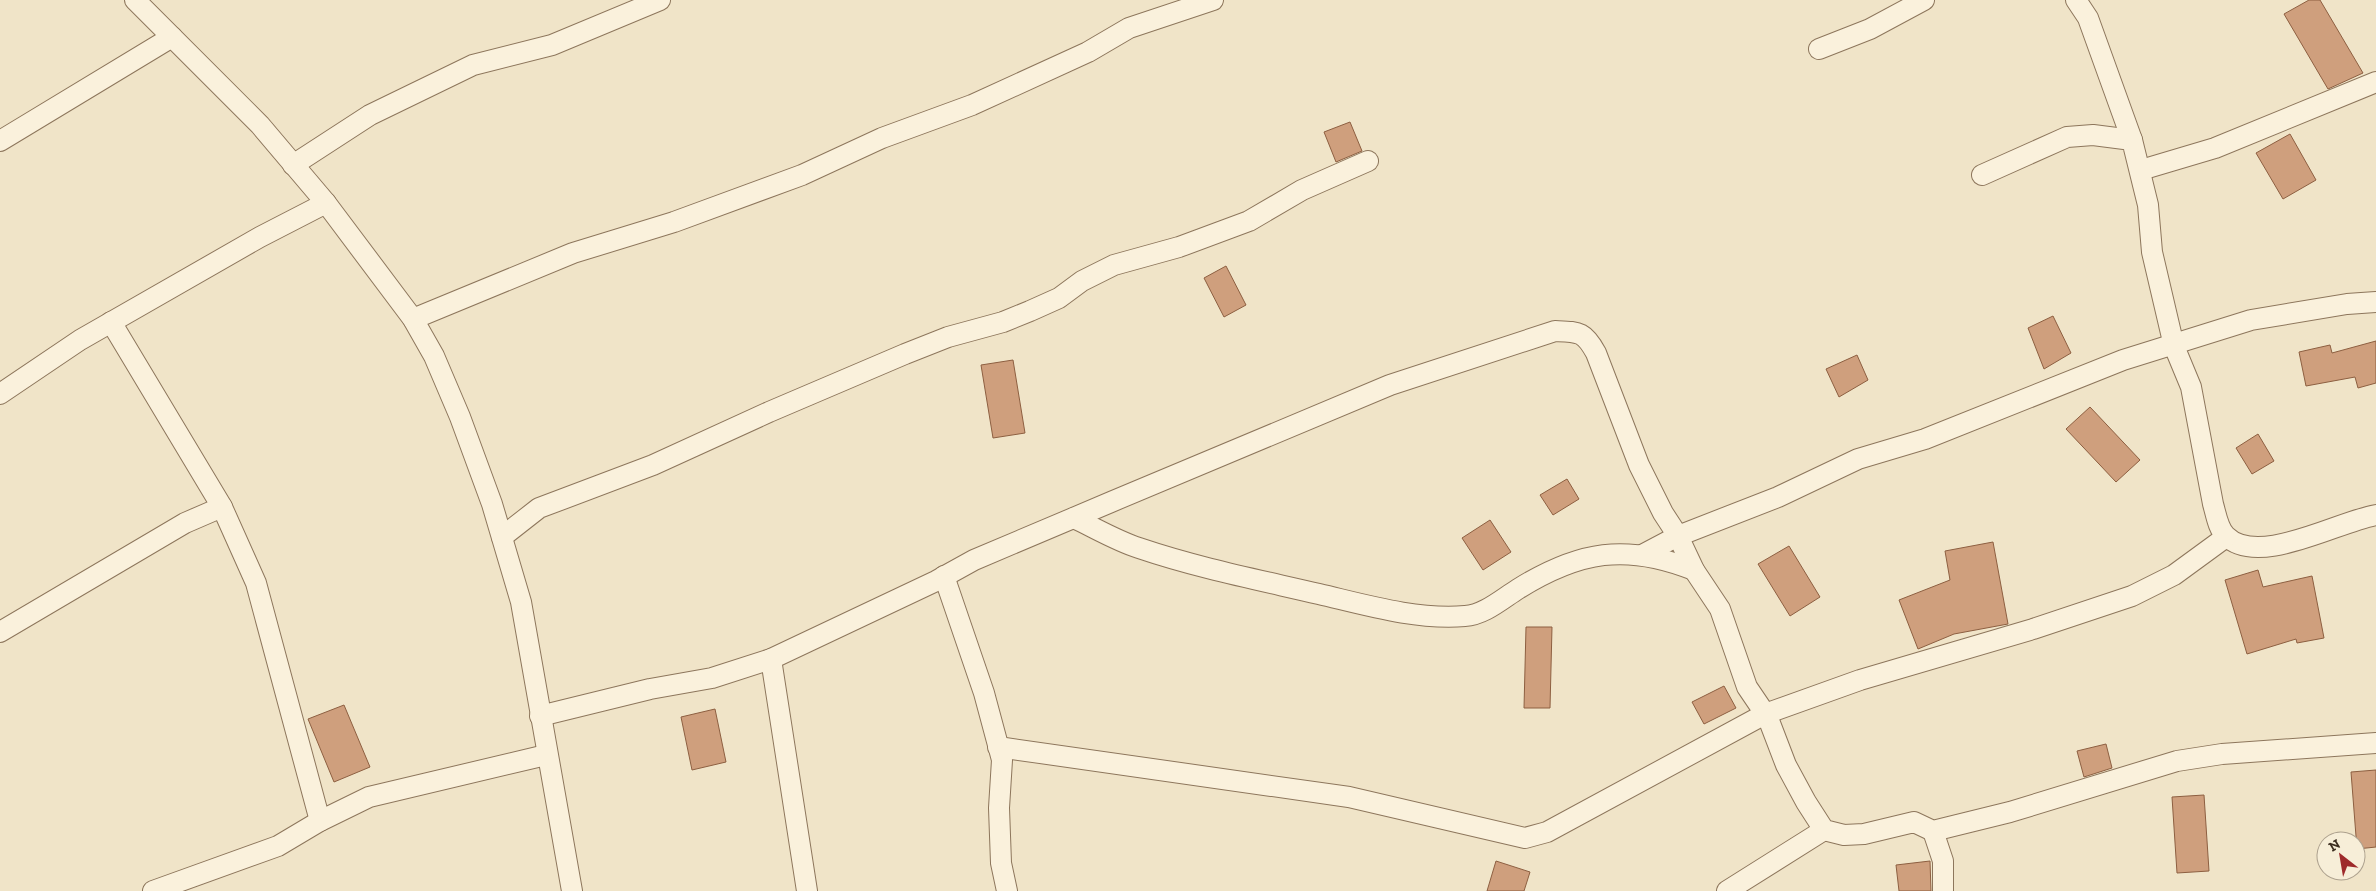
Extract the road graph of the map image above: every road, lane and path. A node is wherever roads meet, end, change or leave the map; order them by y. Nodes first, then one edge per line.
1 (660, 0) edge
2 (1213, 0) edge
3 (1924, 0) edge
4 (2076, 0) edge
5 (144, 4) edge
6 (172, 37) junction
7 (1819, 49) dead end
8 (2376, 82) edge
9 (2132, 140) junction
10 (0, 141) edge
11 (1368, 162) dead end
12 (293, 164) junction
13 (2141, 170) junction
14 (1982, 175) dead end
15 (326, 204) junction
16 (2376, 302) edge
17 (413, 319) junction
18 (111, 322) junction
19 (2174, 346) junction
20 (0, 394) edge
21 (222, 507) junction
22 (2376, 515) edge
23 (1074, 518) junction
24 (1678, 536) junction
25 (2226, 536) junction
26 (502, 537) junction
27 (1642, 555) junction
28 (1694, 570) junction
29 (944, 576) junction
30 (0, 632) edge
31 (771, 659) junction
32 (1765, 714) junction
33 (540, 716) junction
34 (2376, 743) edge
35 (998, 747) junction
36 (546, 755) junction
37 (320, 821) junction
38 (1824, 830) junction
39 (1933, 831) junction
40 (153, 891) edge
41 (572, 891) edge
42 (807, 891) edge
43 (1007, 891) edge
44 (1727, 891) edge
45 (1943, 891) edge

1 - 12 street
2 - 17 street
3 - 7 street
4 - 9 street
5 - 6 street
6 - 10 street
6 - 12 street
8 - 13 street
9 - 13 street
9 - 14 street
11 - 26 street
12 - 15 street
13 - 19 street
15 - 17 street
15 - 18 street
16 - 19 street
17 - 26 street
18 - 20 street
18 - 21 street
19 - 24 street
19 - 25 street
21 - 30 street
21 - 37 street
22 - 25 street
23 - 24 street
23 - 27 street
23 - 29 street
24 - 27 street
24 - 28 street
25 - 32 street
26 - 33 street
27 - 28 street
28 - 32 street
29 - 31 street
29 - 35 street
31 - 33 street
31 - 42 street
32 - 35 street
32 - 38 street
33 - 36 street
34 - 39 street
35 - 43 street
36 - 37 street
36 - 41 street
37 - 40 street
38 - 39 street
38 - 44 street
39 - 45 street

